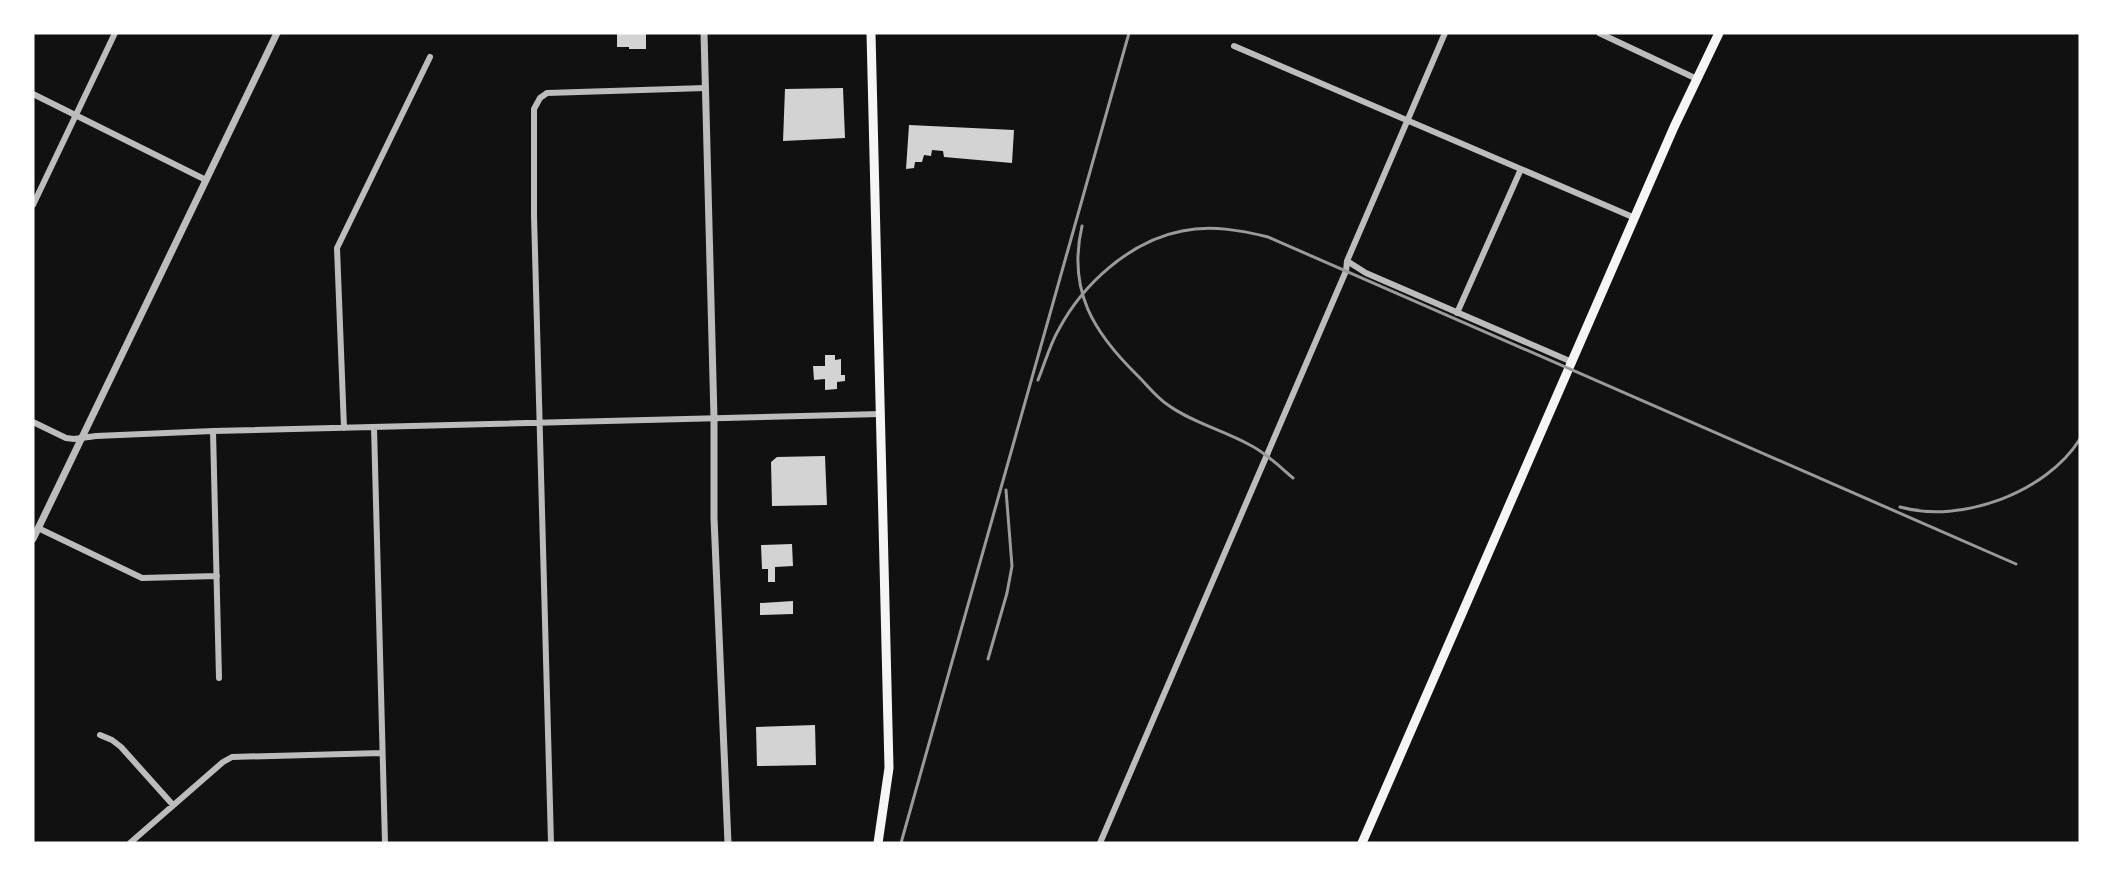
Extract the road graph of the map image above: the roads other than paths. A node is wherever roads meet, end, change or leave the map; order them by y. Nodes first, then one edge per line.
1 (116, 33) edge
2 (277, 33) edge
3 (704, 33) edge
4 (871, 33) edge
5 (1445, 33) edge
6 (1599, 33) edge
7 (1719, 33) edge
8 (1234, 46) dead end
9 (430, 57) dead end
10 (1697, 79) junction
11 (705, 88) junction
12 (33, 94) edge
13 (77, 115) junction
14 (1407, 120) junction
15 (1521, 169) junction
16 (206, 180) junction
17 (33, 205) edge
18 (1635, 218) junction
19 (1347, 261) junction
20 (1457, 312) junction
21 (1572, 362) junction
22 (881, 414) junction
23 (714, 418) junction
24 (33, 422) edge
25 (541, 424) junction
26 (374, 427) junction
27 (344, 428) junction
28 (213, 431) junction
29 (82, 438) junction
30 (38, 528) junction
31 (33, 539) edge
32 (217, 576) junction
33 (219, 678) dead end
34 (100, 735) dead end
35 (382, 753) junction
36 (173, 805) junction
37 (130, 843) edge
38 (385, 843) edge
39 (551, 843) edge
40 (728, 843) edge
41 (878, 843) edge
42 (1100, 843) edge
43 (1362, 843) edge

1 - 13 street
2 - 16 street
3 - 11 street
4 - 22 main road
5 - 14 street
6 - 10 street
7 - 10 main road
8 - 14 street
9 - 27 street
10 - 18 main road
11 - 23 street
11 - 25 street
12 - 13 street
13 - 16 street
13 - 17 street
14 - 15 street
14 - 19 street
15 - 18 street
15 - 20 street
16 - 29 street
18 - 21 main road
19 - 20 street
19 - 42 street
20 - 21 street
21 - 43 main road
22 - 23 street
22 - 41 main road
23 - 25 street
23 - 40 street
24 - 29 street
25 - 26 street
25 - 39 street
26 - 27 street
26 - 35 street
27 - 28 street
28 - 29 street
28 - 32 street
29 - 30 street
30 - 31 street
30 - 32 street
32 - 33 street
34 - 36 street
35 - 36 street
35 - 38 street
36 - 37 street

